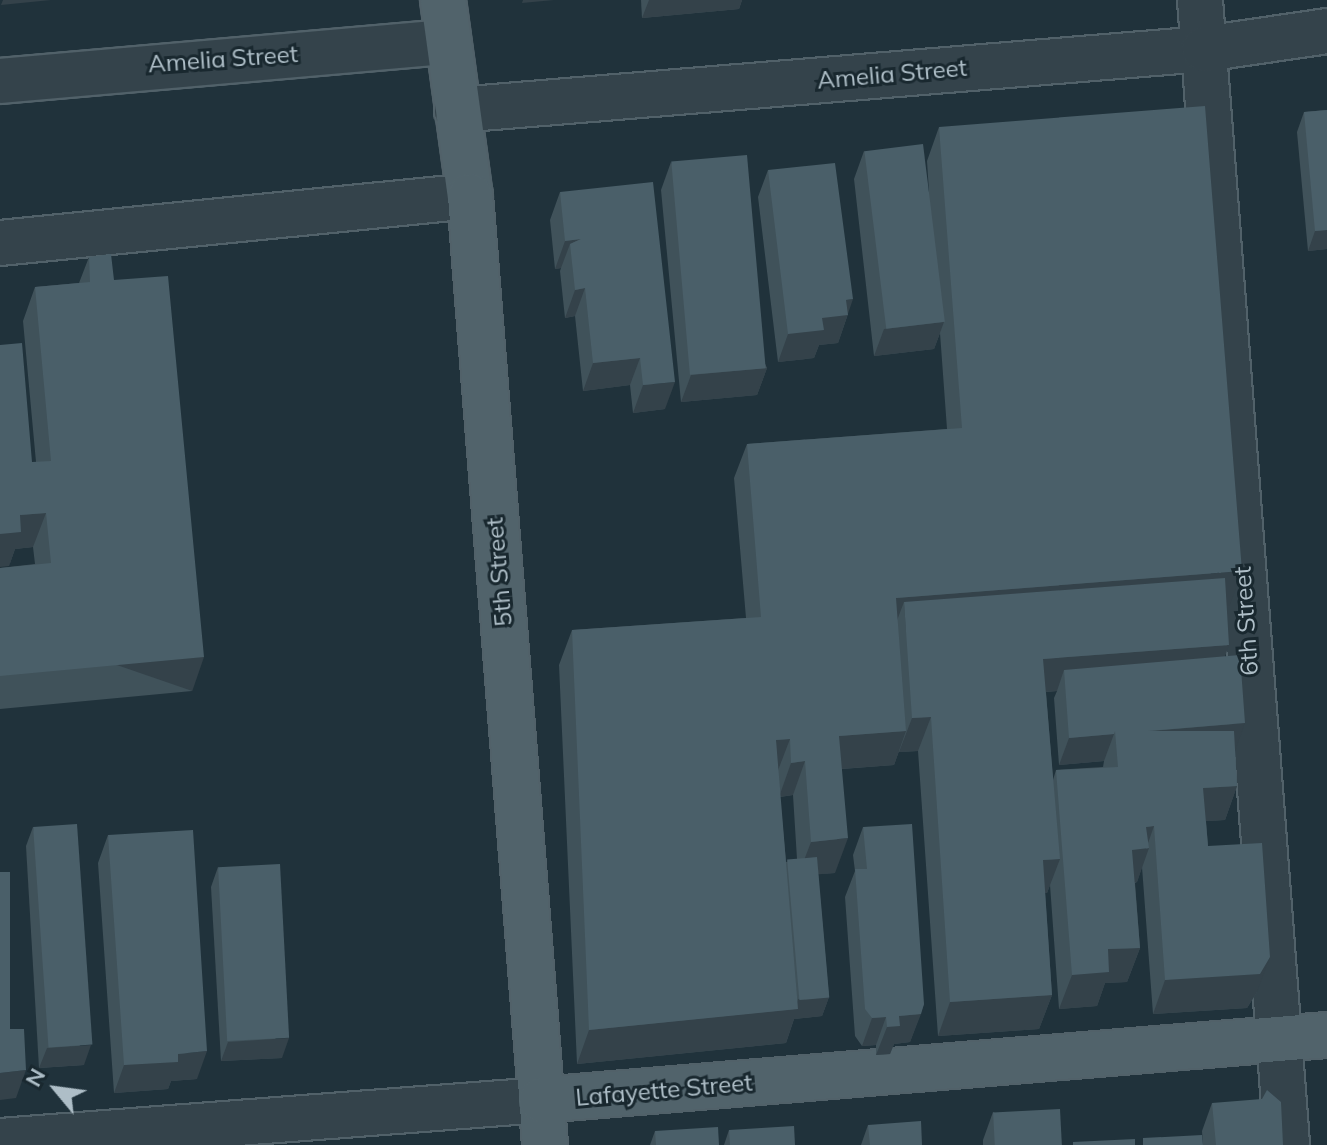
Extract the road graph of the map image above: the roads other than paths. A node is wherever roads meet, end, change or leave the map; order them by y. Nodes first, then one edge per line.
1 (1200, 0) edge
2 (445, 21) edge
3 (1327, 31) edge
4 (1204, 49) junction
5 (0, 81) edge
6 (457, 110) junction
7 (470, 196) junction
8 (0, 243) edge
9 (1327, 1035) edge
10 (1276, 1038) junction
11 (541, 1100) junction
12 (0, 1141) edge
13 (545, 1145) edge
14 (1287, 1145) edge

1 - 4 street, 6th Street
2 - 5 street, Amelia Street
2 - 6 main road, 5th Street
3 - 4 street, Amelia Street
4 - 6 street, Amelia Street
4 - 10 street, 6th Street
6 - 7 main road, 5th Street
7 - 8 street
7 - 11 main road, 5th Street
9 - 10 main road, Lafayette Street
10 - 11 main road, Lafayette Street
10 - 14 street, 6th Street
11 - 12 street, Lafayette Street
11 - 13 main road, 5th Street

